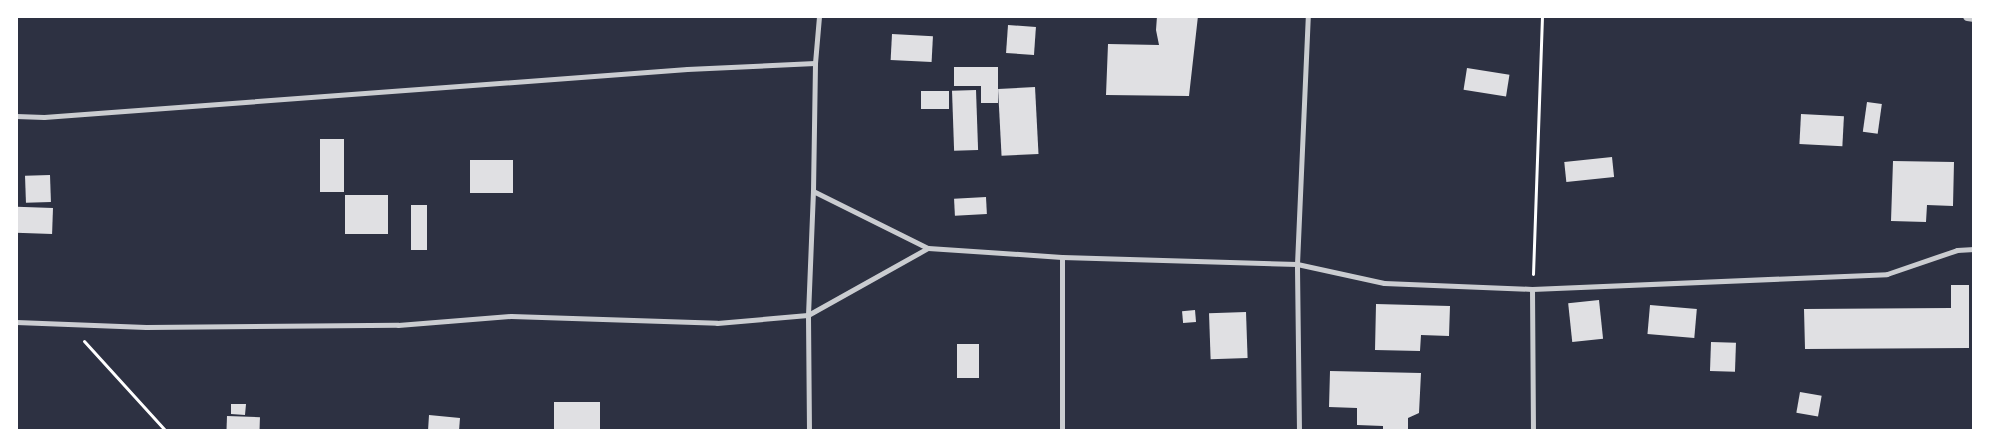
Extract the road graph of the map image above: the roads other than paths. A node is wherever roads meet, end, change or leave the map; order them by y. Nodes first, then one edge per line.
1 (818, 16) edge
2 (1308, 16) edge
3 (1967, 16) edge
4 (1974, 17) edge
5 (815, 63) junction
6 (16, 116) edge
7 (814, 191) junction
8 (928, 248) junction
9 (1974, 250) edge
10 (1062, 257) junction
11 (1297, 264) junction
12 (1532, 289) junction
13 (808, 315) junction
14 (16, 322) edge
15 (809, 431) edge
16 (1062, 431) edge
17 (1299, 431) edge
18 (1533, 431) edge

1 - 5 street
2 - 11 street
3 - 4 street
5 - 6 street
5 - 7 street
7 - 8 street
7 - 13 street
8 - 10 street
8 - 13 street
9 - 12 street
10 - 11 street
10 - 16 street
11 - 12 street
11 - 17 street
12 - 18 street
13 - 14 street
13 - 15 street

